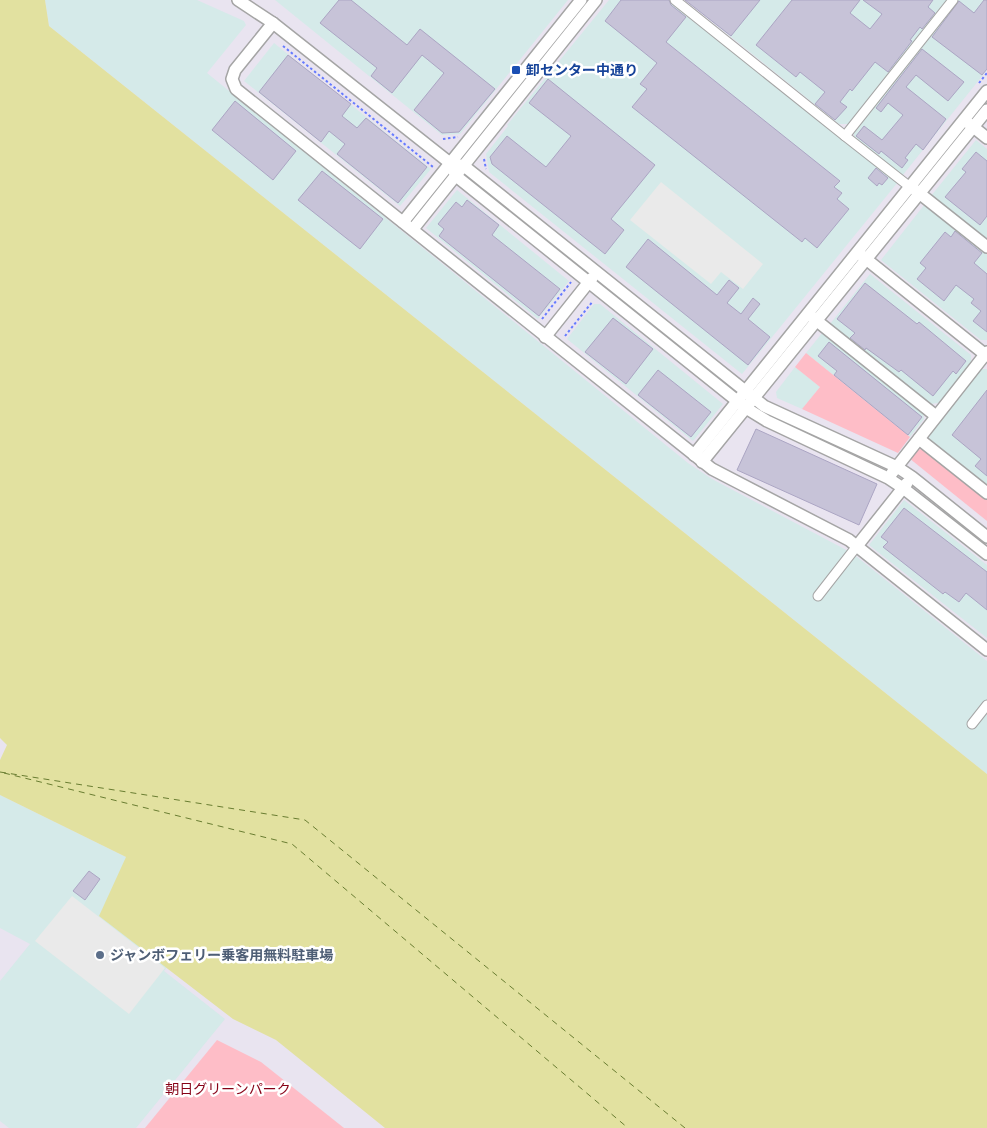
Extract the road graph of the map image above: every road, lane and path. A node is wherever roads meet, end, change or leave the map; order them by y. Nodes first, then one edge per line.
1 (238, 0) edge
2 (582, 0) edge
3 (596, 0) edge
4 (675, 0) edge
5 (953, 0) edge
6 (273, 23) junction
7 (276, 41) dead end
8 (987, 73) edge
9 (975, 88) dead end
10 (987, 91) edge
11 (987, 110) edge
12 (969, 123) junction
13 (844, 136) junction
14 (987, 138) edge
15 (483, 154) dead end
16 (450, 163) junction
17 (464, 166) junction
18 (434, 169) dead end
19 (487, 174) dead end
20 (456, 176) junction
21 (915, 190) junction
22 (403, 222) junction
23 (413, 229) junction
24 (987, 247) edge
25 (862, 256) junction
26 (596, 272) junction
27 (569, 277) dead end
28 (588, 282) junction
29 (599, 301) dead end
30 (813, 318) junction
31 (542, 319) dead end
32 (565, 336) dead end
33 (545, 337) junction
34 (986, 354) edge
35 (750, 395) junction
36 (741, 405) junction
37 (936, 416) junction
38 (918, 439) junction
39 (698, 458) junction
40 (896, 467) junction
41 (912, 477) junction
42 (888, 478) junction
43 (903, 488) junction
44 (987, 493) edge
45 (987, 537) edge
46 (857, 546) junction
47 (987, 554) edge
48 (818, 596) dead end
49 (987, 650) edge
50 (987, 705) edge
51 (972, 724) dead end

1 - 6 street
2 - 16 street
3 - 17 street
4 - 13 street
5 - 13 street
6 - 16 street
6 - 22 street
7 - 18 path
8 - 9 path
10 - 12 street
11 - 12 street
12 - 14 street
12 - 21 street
13 - 21 street
15 - 19 path
16 - 17 street
16 - 20 street
16 - 22 street
17 - 20 street
17 - 26 street
20 - 23 street
20 - 28 street
21 - 24 street
21 - 25 street
22 - 23 street
23 - 33 street
25 - 30 street
25 - 34 street
26 - 28 street
26 - 35 street
27 - 31 path
28 - 33 street
28 - 36 street
29 - 32 path
30 - 35 street
30 - 37 street
33 - 39 street
34 - 37 street
35 - 36 street
35 - 40 street
36 - 39 street
36 - 42 street
37 - 38 street
38 - 40 street
38 - 44 street
39 - 46 street
40 - 41 street
40 - 42 street
41 - 43 street
41 - 45 street
42 - 43 street
43 - 46 street
43 - 47 street
46 - 48 street
46 - 49 street
50 - 51 street

